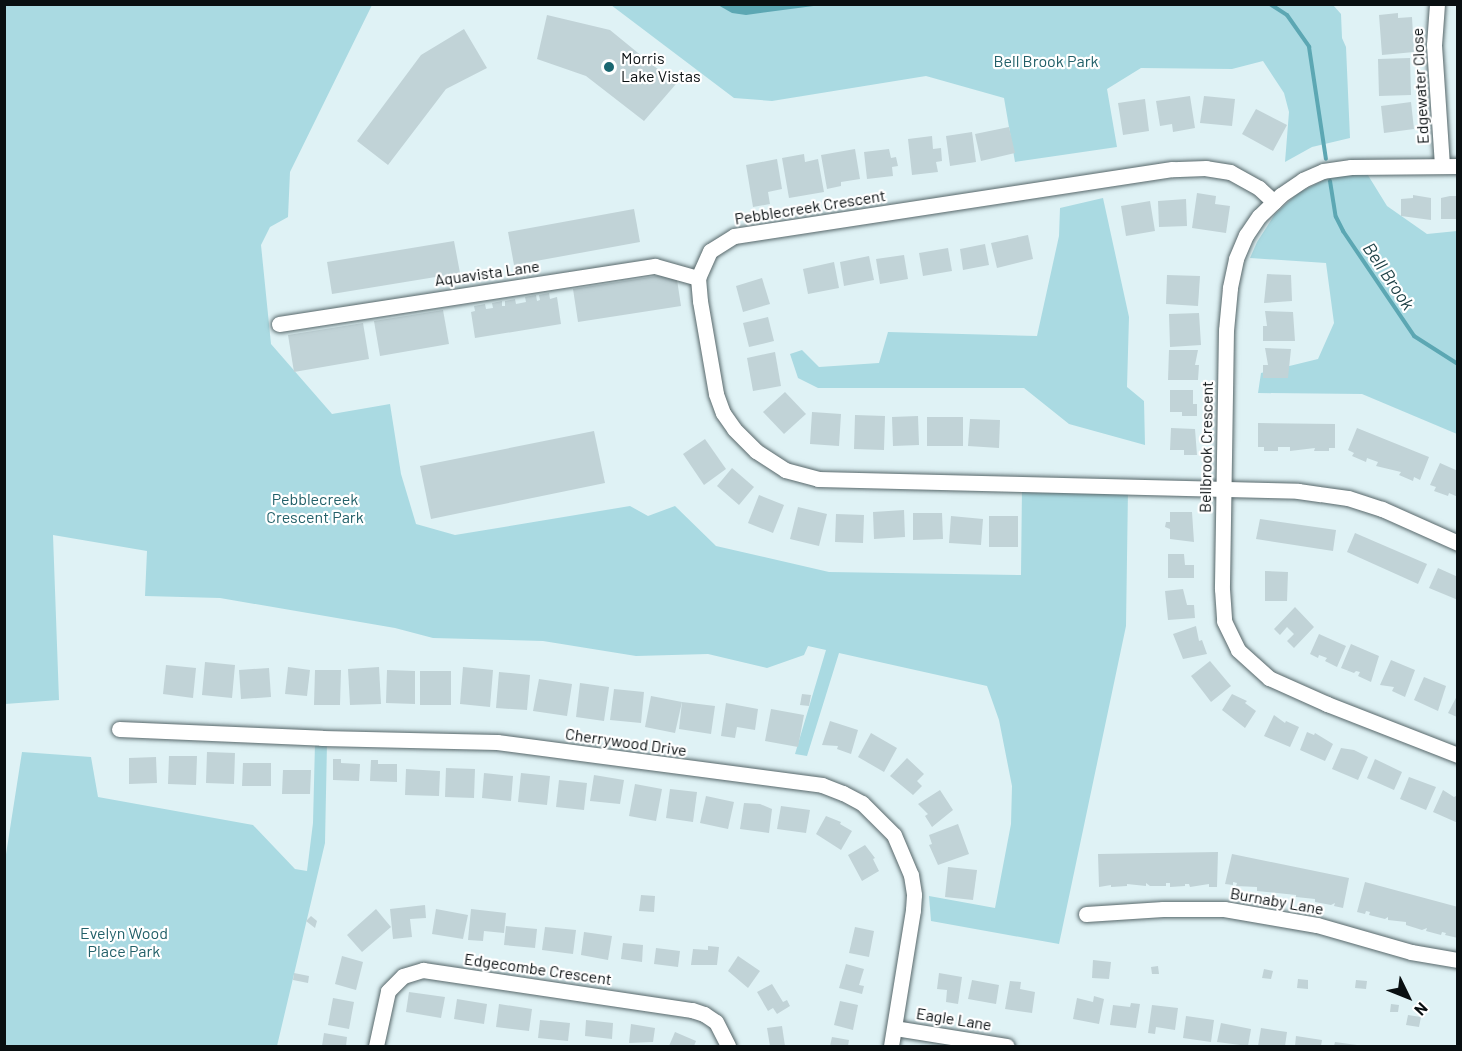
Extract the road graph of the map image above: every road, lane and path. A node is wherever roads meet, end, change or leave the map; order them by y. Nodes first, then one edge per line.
1 (1437, 4) edge
2 (1450, 166) edge
3 (1274, 202) junction
4 (698, 278) junction
5 (279, 324) dead end
6 (1222, 490) junction
7 (1458, 543) edge
8 (119, 729) dead end
9 (1458, 754) edge
10 (1086, 914) dead end
11 (1458, 960) edge
12 (895, 1028) junction
13 (376, 1047) edge
14 (728, 1047) edge
15 (891, 1047) edge
16 (1007, 1047) edge

1 - 2 street, Edgewater Close
2 - 3 street, Bellbrook Crescent
3 - 4 street, Pebblecreek Crescent
3 - 6 street, Bellbrook Crescent
4 - 5 street, Aquavista Lane
4 - 6 street
6 - 7 street
6 - 9 street, Bellbrook Crescent
8 - 12 street, Cherrywood Drive
10 - 11 street, Burnaby Lane
12 - 15 street, Cherrywood Drive
12 - 16 street, Eagle Lane
13 - 14 street, Edgecombe Crescent

